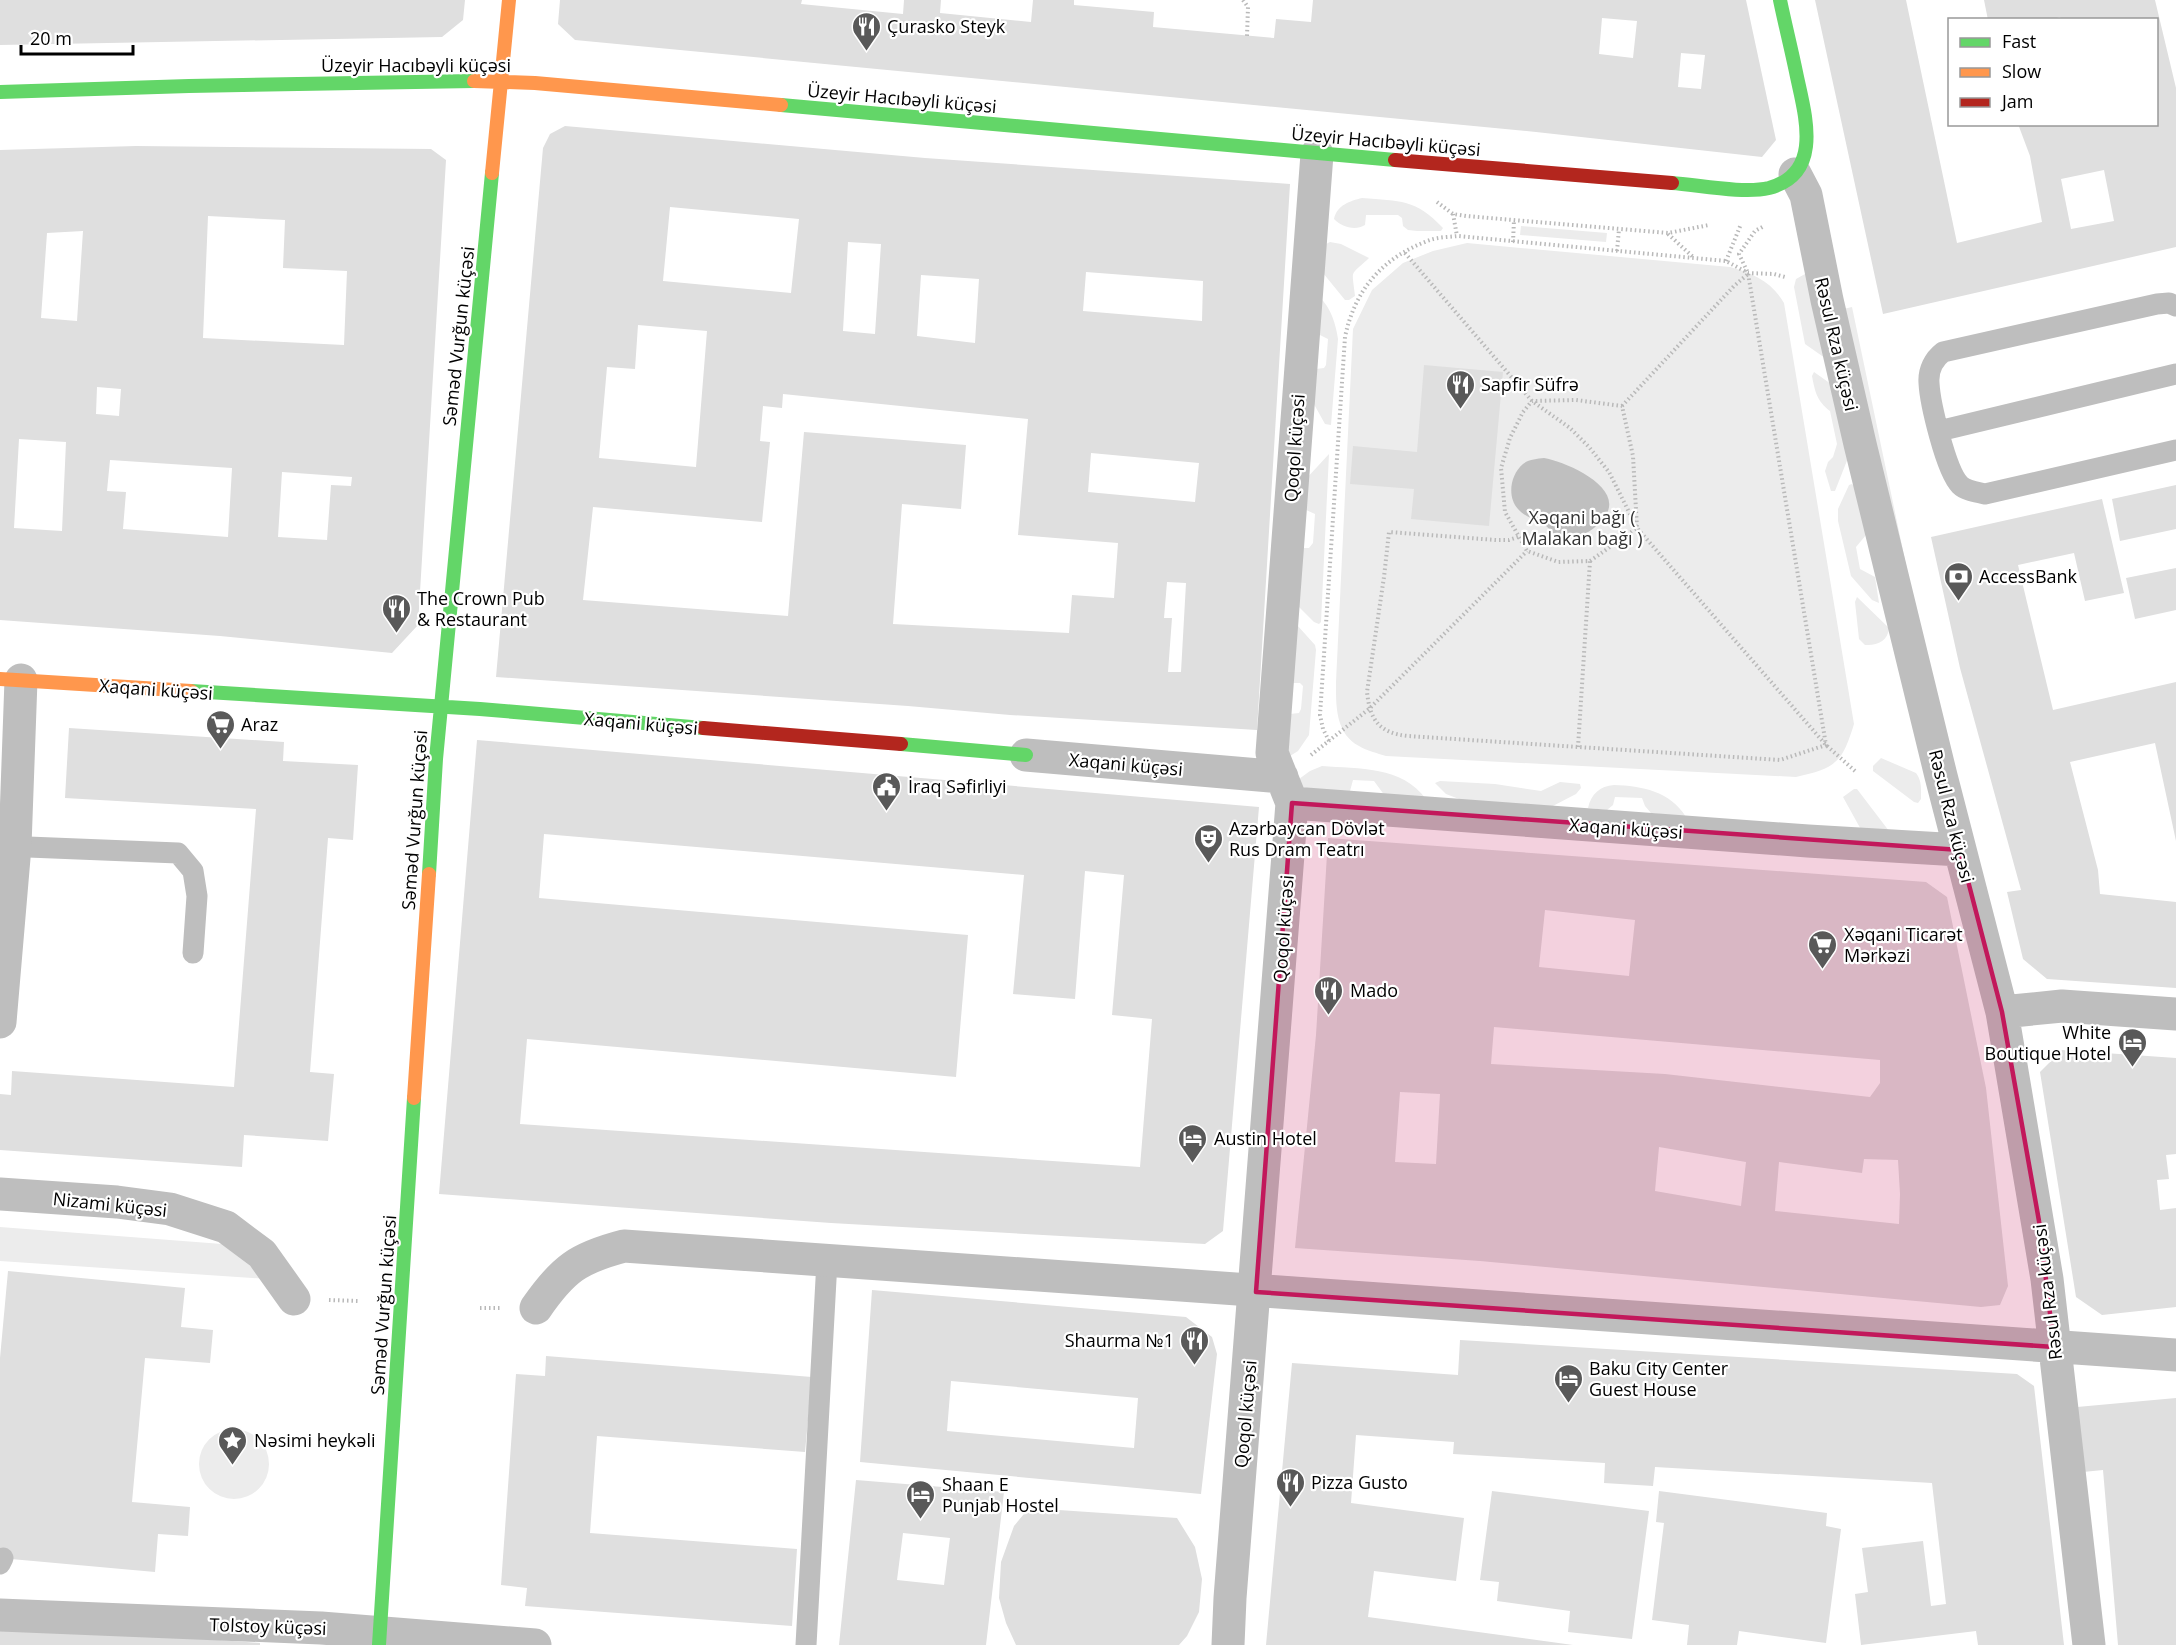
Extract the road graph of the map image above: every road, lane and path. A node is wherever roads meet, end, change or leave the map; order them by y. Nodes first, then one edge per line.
1 (509, 0) edge
2 (1243, 0) edge
3 (1780, 0) edge
4 (1247, 36) dead end
5 (500, 81) junction
6 (0, 92) edge
7 (1316, 167) junction
8 (1795, 174) junction
9 (1431, 199) dead end
10 (1453, 213) junction
11 (1514, 220) junction
12 (1742, 220) dead end
13 (1711, 224) dead end
14 (1765, 226) dead end
15 (1619, 229) junction
16 (1668, 233) junction
17 (1458, 236) junction
18 (1513, 242) junction
19 (1617, 251) junction
20 (1405, 253) junction
21 (1694, 258) junction
22 (1726, 261) junction
23 (1748, 273) junction
24 (2176, 306) edge
25 (2176, 374) edge
26 (1533, 401) junction
27 (1622, 406) junction
28 (1939, 431) junction
29 (2176, 450) edge
30 (1637, 528) junction
31 (1518, 537) junction
32 (1527, 551) junction
33 (1590, 561) junction
34 (11, 680) edge
35 (440, 706) junction
36 (1369, 709) junction
37 (1329, 741) junction
38 (1826, 746) junction
39 (1578, 747) junction
40 (1026, 755) joint
41 (1856, 772) dead end
42 (1287, 790) junction
43 (8, 846) edge
44 (1960, 850) junction
45 (193, 953) dead end
46 (2002, 1011) junction
47 (2176, 1014) edge
48 (0, 1022) edge
49 (0, 1194) edge
50 (827, 1261) junction
51 (1256, 1292) junction
52 (294, 1299) dead end
53 (536, 1308) dead end
54 (2054, 1347) junction
55 (2176, 1355) edge
56 (0, 1615) edge
57 (379, 1638) edge
58 (535, 1645) edge
59 (806, 1645) edge
60 (1228, 1645) edge
61 (2089, 1645) edge

1 - 5 street, Səməd Vurğun küçəsi
2 - 4 path
3 - 8 street
5 - 6 street, Üzeyir Hacıbəyli küçəsi
5 - 7 street, Üzeyir Hacıbəyli küçəsi
5 - 35 street, Səməd Vurğun küçəsi
7 - 8 street, Üzeyir Hacıbəyli küçəsi
7 - 42 street, Qoqol küçəsi
8 - 44 street, Rəsul Rza küçəsi
9 - 10 path
10 - 11 path
10 - 17 path
11 - 15 path
11 - 18 path
12 - 22 path
13 - 16 path
14 - 23 path
15 - 16 path
15 - 19 path
16 - 21 path
17 - 18 path
17 - 20 path
18 - 19 path
19 - 21 path
20 - 26 path
20 - 37 path
21 - 22 path
22 - 23 path
23 - 27 path
23 - 38 path
24 - 28 lane
25 - 28 lane
26 - 27 path
26 - 30 path
26 - 31 path
27 - 30 path
28 - 29 lane
30 - 33 path
30 - 38 path
31 - 32 path
31 - 36 path
32 - 33 path
32 - 36 path
33 - 39 path
34 - 35 street, Xaqani küçəsi
34 - 43 street
35 - 40 street, Xaqani küçəsi
35 - 57 street, Səməd Vurğun küçəsi
36 - 37 path
36 - 39 path
37 - 42 path
38 - 39 path
38 - 41 path
40 - 42 street, Xaqani küçəsi
42 - 44 street, Xaqani küçəsi
42 - 51 street, Qoqol küçəsi
43 - 45 lane
43 - 48 street
44 - 46 street, Rəsul Rza küçəsi
46 - 47 street
46 - 54 street, Rəsul Rza küçəsi
49 - 52 street, Nizami küçəsi
50 - 51 street
50 - 53 street
50 - 59 lane
51 - 54 street
51 - 60 street, Qoqol küçəsi
54 - 55 street
54 - 61 street, Rəsul Rza küçəsi
56 - 57 street, Tolstoy küçəsi
57 - 58 street, Tolstoy küçəsi

